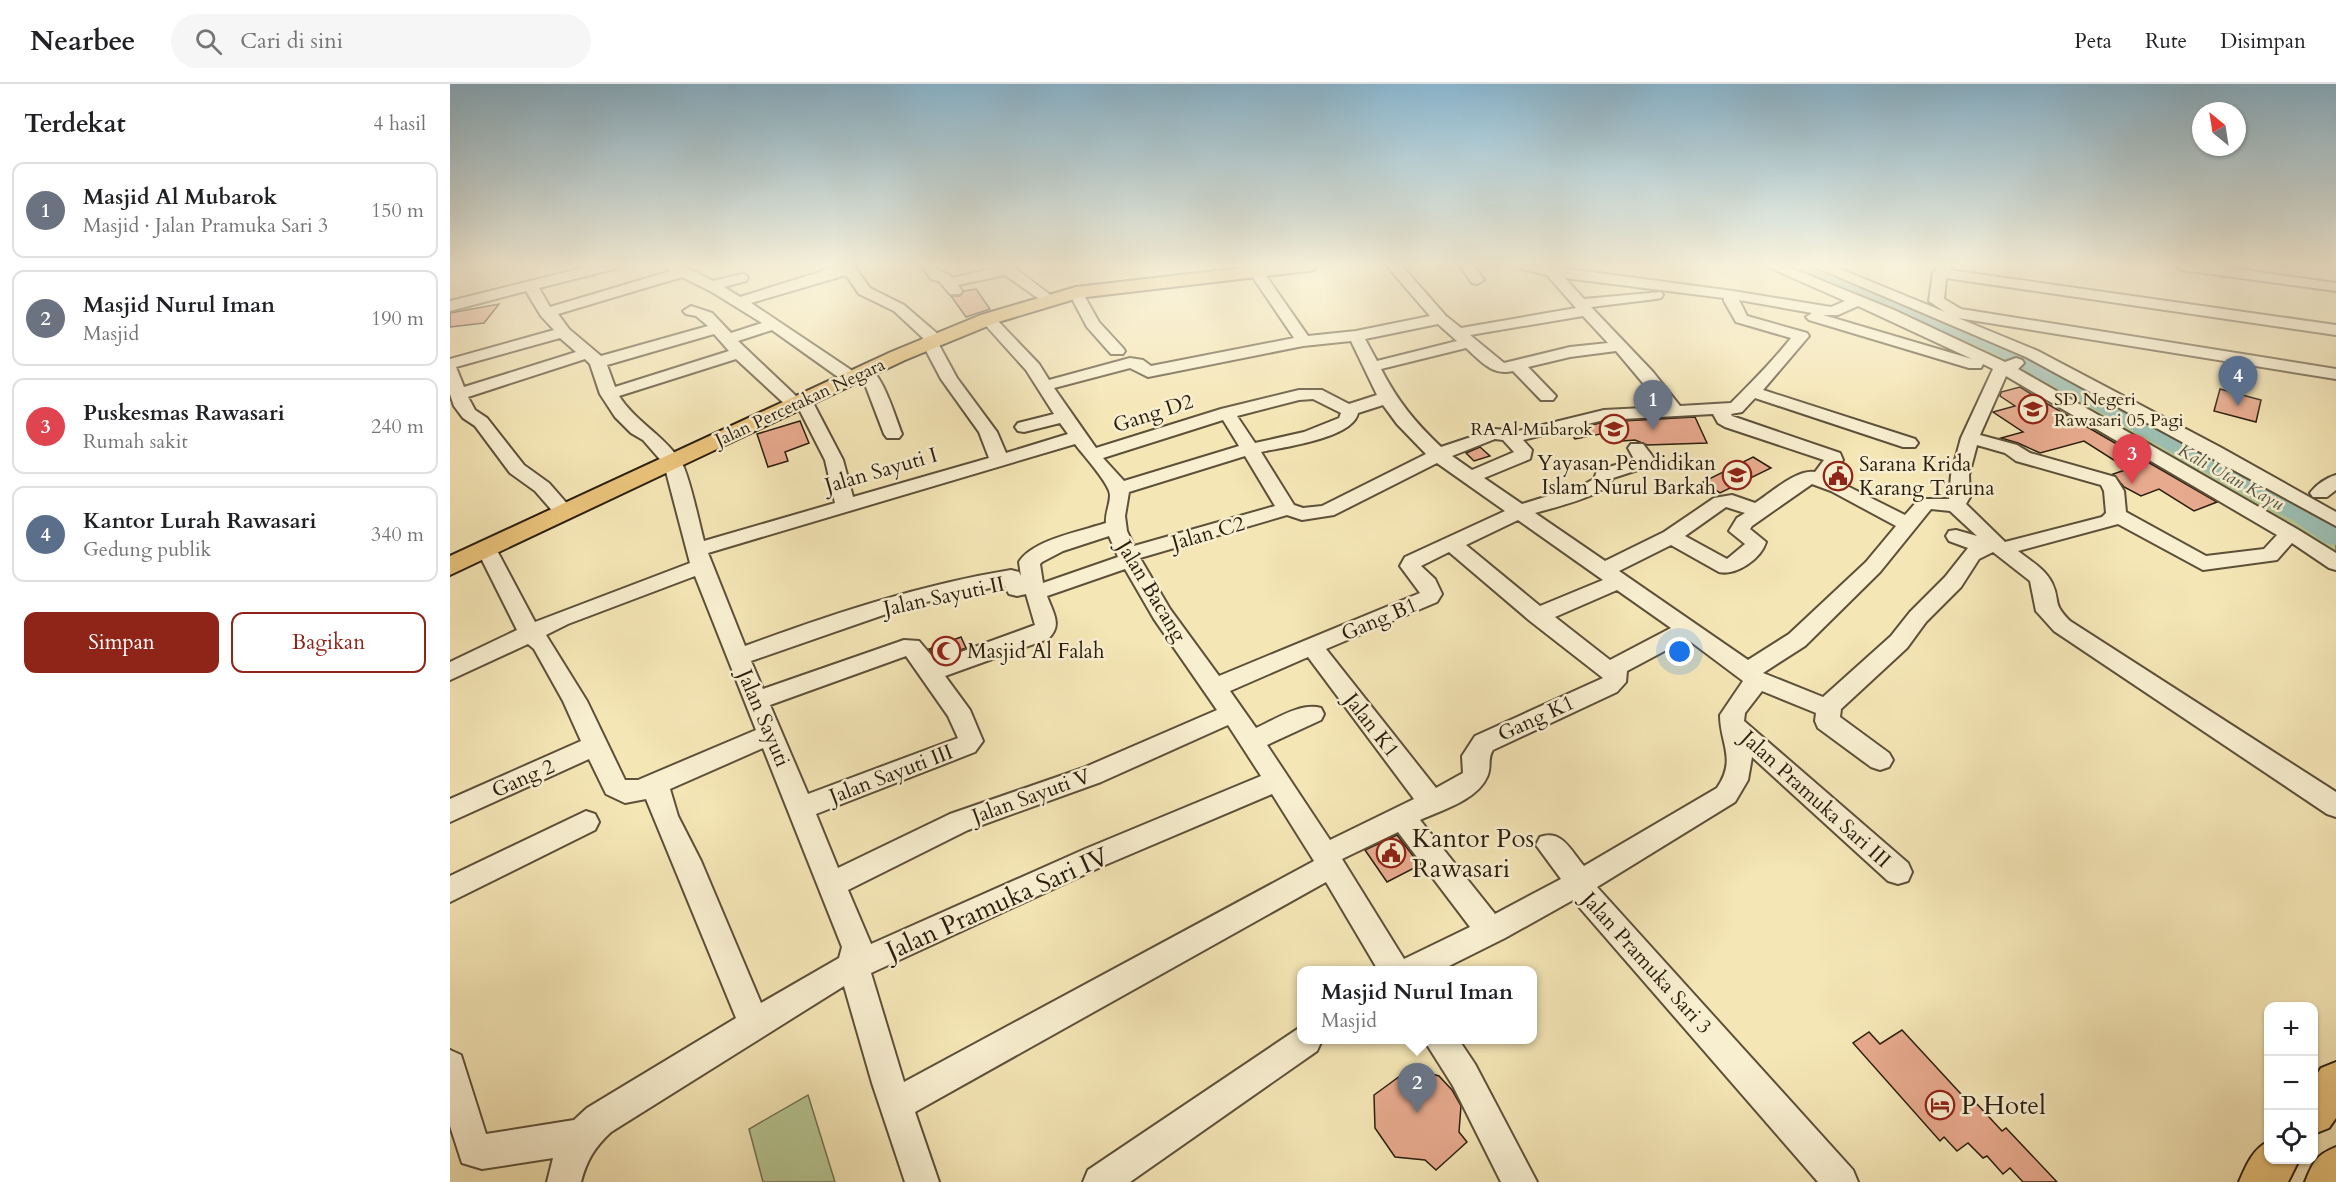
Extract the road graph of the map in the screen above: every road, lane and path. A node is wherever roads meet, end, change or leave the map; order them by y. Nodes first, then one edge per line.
1 (552, 317) edge
2 (707, 317) edge
3 (763, 317) edge
4 (909, 317) edge
5 (994, 317) edge
6 (1089, 317) edge
7 (1288, 317) edge
8 (1542, 317) edge
9 (1592, 317) edge
10 (1740, 317) edge
11 (1792, 317) edge
12 (1827, 317) edge
13 (1898, 317) edge
14 (1933, 317) edge
15 (1983, 317) edge
16 (2249, 317) edge
17 (988, 319) junction
18 (1440, 319) joint
19 (774, 324) junction
20 (1782, 329) junction
21 (2335, 331) edge
22 (563, 332) junction
23 (722, 333) junction
24 (1356, 336) junction
25 (1462, 338) junction
26 (932, 340) junction
27 (1303, 341) junction
28 (1619, 346) junction
29 (1117, 351) dead end
30 (739, 352) junction
31 (2031, 355) junction
32 (593, 357) junction
33 (450, 364) edge
34 (1516, 365) junction
35 (1371, 367) junction
36 (1997, 367) junction
37 (450, 371) edge
38 (858, 374) junction
39 (2336, 374) edge
40 (1044, 386) junction
41 (1750, 392) junction
42 (459, 394) junction
43 (609, 394) junction
44 (1547, 396) dead end
45 (1387, 398) junction
46 (799, 401) junction
47 (1720, 409) junction
48 (1348, 410) junction
49 (1676, 412) junction
50 (1227, 413) junction
51 (1065, 417) junction
52 (1024, 427) dead end
53 (893, 434) dead end
54 (1079, 437) junction
55 (1510, 437) junction
56 (1970, 438) junction
57 (1909, 443) dead end
58 (1637, 448) dead end
59 (1250, 450) junction
60 (1093, 455) junction
61 (1437, 455) junction
62 (1000, 461) junction
63 (673, 463) junction
64 (1468, 478) junction
65 (1820, 479) junction
66 (2336, 481) edge
67 (1118, 489) junction
68 (2320, 494) dead end
69 (1956, 505) junction
70 (846, 506) junction
71 (1287, 509) junction
72 (1757, 510) junction
73 (563, 511) junction
74 (1518, 513) junction
75 (2116, 515) junction
76 (2336, 520) edge
77 (1909, 525) junction
78 (1116, 527) junction
79 (2289, 533) junction
80 (1956, 536) dead end
81 (1671, 537) junction
82 (1452, 544) junction
83 (1994, 547) junction
84 (486, 548) junction
85 (698, 558) junction
86 (1129, 558) junction
87 (2336, 563) edge
88 (450, 566) edge
89 (1611, 575) junction
90 (1035, 589) junction
91 (1538, 616) junction
92 (1688, 629) junction
93 (530, 633) junction
94 (1313, 647) junction
95 (738, 657) junction
96 (450, 672) edge
97 (931, 672) junction
98 (1613, 674) junction
99 (1751, 675) junction
100 (1213, 688) junction
101 (756, 701) junction
102 (1829, 705) junction
103 (1233, 713) junction
104 (1312, 714) dead end
105 (1734, 726) junction
106 (771, 734) junction
107 (1251, 741) junction
108 (597, 745) junction
109 (1880, 760) dead end
110 (1277, 780) junction
111 (655, 784) junction
112 (1432, 802) junction
113 (2336, 806) edge
114 (801, 808) junction
115 (450, 811) edge
116 (1400, 818) junction
117 (586, 822) dead end
118 (1550, 845) dead end
119 (1328, 861) junction
120 (1898, 872) dead end
121 (1578, 883) junction
122 (832, 884) junction
123 (450, 890) edge
124 (1490, 930) junction
125 (1392, 966) edge
126 (1419, 966) edge
127 (850, 970) junction
128 (754, 1023) junction
129 (1300, 1044) edge
130 (1443, 1044) edge
131 (450, 1066) edge
132 (2336, 1083) edge
133 (896, 1104) junction
134 (2315, 1110) edge
135 (458, 1132) edge
136 (582, 1136) junction
137 (2274, 1164) edge
138 (2336, 1169) edge
139 (564, 1182) edge
140 (922, 1182) edge
141 (1100, 1182) edge
142 (1520, 1182) edge
143 (1841, 1182) edge
144 (2261, 1182) edge
145 (2327, 1182) edge

1 - 22 street
2 - 23 street
3 - 19 street
4 - 26 street
5 - 17 main road, Jalan Percetakan Negara
6 - 29 street
7 - 27 street
8 - 25 street
9 - 28 street
10 - 20 street
11 - 20 street
12 - 36 street
13 - 36 street
14 - 31 street
15 - 39 street
16 - 21 street
17 - 26 main road, Jalan Percetakan Negara
17 - 40 street
18 - 24 street
18 - 25 street
19 - 23 street
19 - 38 street
20 - 41 street
22 - 32 street
22 - 33 street
23 - 30 street
23 - 32 street
24 - 27 street
24 - 35 street
25 - 34 street
25 - 35 street
26 - 38 main road, Jalan Percetakan Negara
26 - 62 street
27 - 40 street
28 - 34 street
28 - 49 street
30 - 43 street
30 - 46 street
31 - 36 street
31 - 76 street
32 - 42 street
32 - 43 street
34 - 44 street
35 - 45 street
36 - 56 street
36 - 79 street
37 - 42 street
38 - 46 main road, Jalan Percetakan Negara
38 - 53 street
40 - 51 street
41 - 47 street
41 - 57 street
42 - 73 street
43 - 63 street
45 - 48 street
45 - 61 street
46 - 63 main road, Jalan Percetakan Negara
46 - 70 street
47 - 49 street
47 - 65 street
48 - 50 street, Gang D2
48 - 59 street
49 - 55 street
50 - 59 street
50 - 60 street, Gang D2
51 - 52 street
51 - 54 street
54 - 60 street
54 - 62 street, Jalan Sayuti I
55 - 61 street
55 - 64 street
56 - 69 street
56 - 75 street
58 - 74 street, Gang B1
59 - 67 street
59 - 71 street
60 - 67 street
61 - 64 street
61 - 71 street
62 - 70 street, Jalan Sayuti I
63 - 73 main road, Jalan Percetakan Negara
63 - 85 street, Jalan Sayuti
64 - 74 street
65 - 72 street
65 - 77 street
66 - 68 street
67 - 78 street, Jalan Bacang
69 - 77 street
69 - 83 street
70 - 85 street, Jalan Sayuti I
71 - 86 street, Jalan C2
72 - 81 street
72 - 81 street
73 - 84 main road, Jalan Percetakan Negara
74 - 82 street, Gang B1
74 - 89 street
75 - 79 street
75 - 83 street
77 - 99 street
78 - 86 street, Jalan Bacang
78 - 90 street, Jalan Sayuti II
79 - 87 street
80 - 83 street
81 - 89 street
82 - 91 street
82 - 94 street, Gang B1
83 - 102 street
83 - 113 street
84 - 88 main road, Jalan Percetakan Negara
84 - 93 street
85 - 93 street, Jalan Sayuti I
85 - 95 street, Jalan Sayuti
86 - 90 street
86 - 100 street, Jalan Bacang
89 - 91 street
89 - 92 street
90 - 95 street, Jalan Sayuti II
90 - 97 street
91 - 98 street
92 - 98 street, Gang K1
92 - 99 street
93 - 96 street, Jalan Sayuti I
93 - 108 street
94 - 100 street, Gang B1
94 - 112 street, Jalan K1
95 - 101 street, Jalan Sayuti
97 - 101 street, Jalan Sayuti III
97 - 114 street, Jalan Sayuti III
98 - 112 street, Gang K1
99 - 102 street
99 - 105 street
100 - 103 street, Jalan Bacang
101 - 106 street, Jalan Sayuti
102 - 109 street
103 - 107 street, Jalan Bacang
103 - 122 street, Jalan Sayuti V
104 - 107 street
105 - 120 street, Jalan Pramuka Sari III
105 - 121 street, Jalan Pramuka Sari 3
106 - 111 street
106 - 114 street, Jalan Sayuti
107 - 110 street, Jalan Bacang
108 - 111 street
108 - 115 street, Gang 2
110 - 119 street, Jalan Bacang
110 - 127 street, Jalan Pramuka Sari IV
111 - 128 street
112 - 116 street, Gang K1
114 - 122 street, Jalan Sayuti
116 - 119 street, Gang K1
116 - 124 street
117 - 123 street
118 - 121 street
119 - 125 street, Jalan Bacang
119 - 133 street
121 - 124 street
121 - 143 street, Jalan Pramuka Sari 3
122 - 127 street, Jalan Sayuti
124 - 126 street
127 - 128 street, Jalan Pramuka Sari IV
127 - 133 street
128 - 136 street, Jalan Pramuka Sari IV
129 - 141 street
130 - 142 street
131 - 135 street
132 - 134 main road
133 - 140 street
135 - 136 street
136 - 139 street
137 - 144 main road
138 - 145 main road

